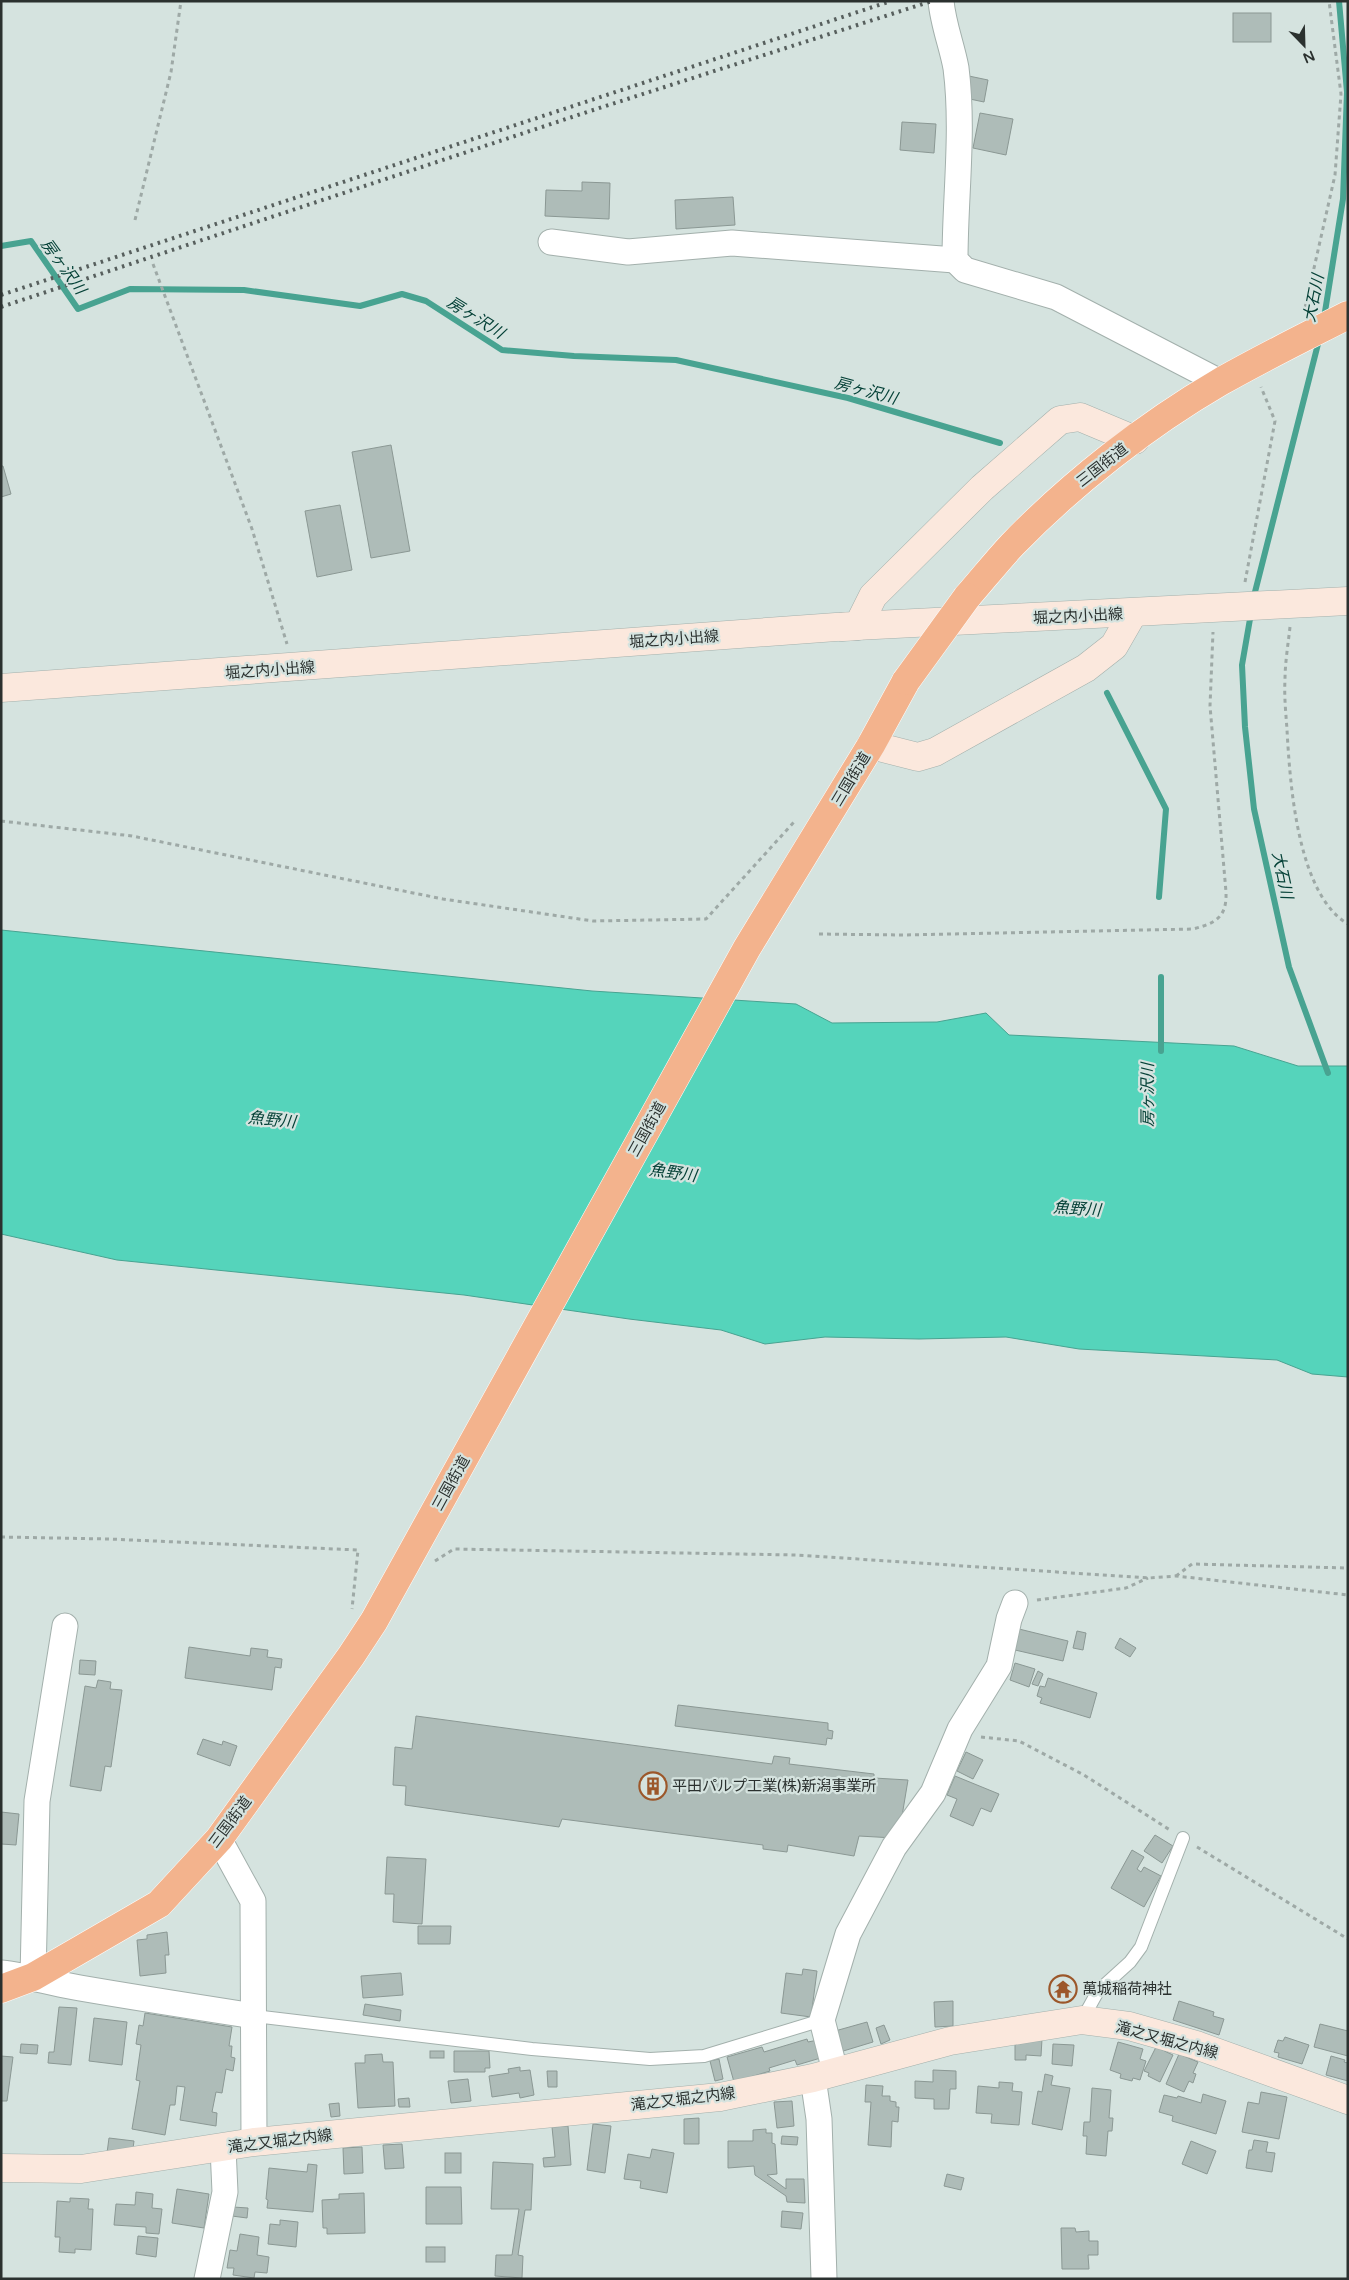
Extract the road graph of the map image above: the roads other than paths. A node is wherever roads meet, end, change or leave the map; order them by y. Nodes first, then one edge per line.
1 (941, 1) edge
2 (551, 242) dead end
3 (955, 260) junction
4 (1348, 315) edge
5 (1220, 382) junction
6 (1135, 440) junction
7 (1348, 601) edge
8 (1134, 613) junction
9 (858, 626) junction
10 (1, 688) edge
11 (872, 745) junction
12 (1015, 1603) road end
13 (65, 1626) dead end
14 (1183, 1838) road end
15 (219, 1839) junction
16 (1, 1973) edge
17 (33, 1977) junction
18 (1, 1989) edge
19 (254, 2016) junction
20 (822, 2020) junction
21 (1082, 2020) junction
22 (824, 2074) junction
23 (1348, 2100) edge
24 (254, 2142) junction
25 (223, 2148) junction
26 (1, 2168) edge
27 (207, 2279) edge
28 (824, 2279) edge

1 - 3 street
2 - 3 street
3 - 5 street
4 - 5 highway, 三国街道
5 - 6 highway, 三国街道
6 - 9 main road
6 - 11 highway, 三国街道, bridge
7 - 8 main road, 堀之内小出線
8 - 9 main road, 堀之内小出線
8 - 11 main road
9 - 10 main road, 堀之内小出線
11 - 15 highway, 三国街道
12 - 20 street
13 - 17 street
14 - 21 lane
15 - 17 highway, 三国街道
15 - 19 street
16 - 17 street
17 - 18 highway, 三国街道
17 - 19 street
19 - 20 lane
19 - 24 street
20 - 22 street
21 - 22 main road, 滝之又堀之内線
21 - 23 main road, 滝之又堀之内線
22 - 24 main road, 滝之又堀之内線
22 - 28 street
24 - 25 main road, 滝之又堀之内線
25 - 26 main road, 滝之又堀之内線
25 - 27 street

